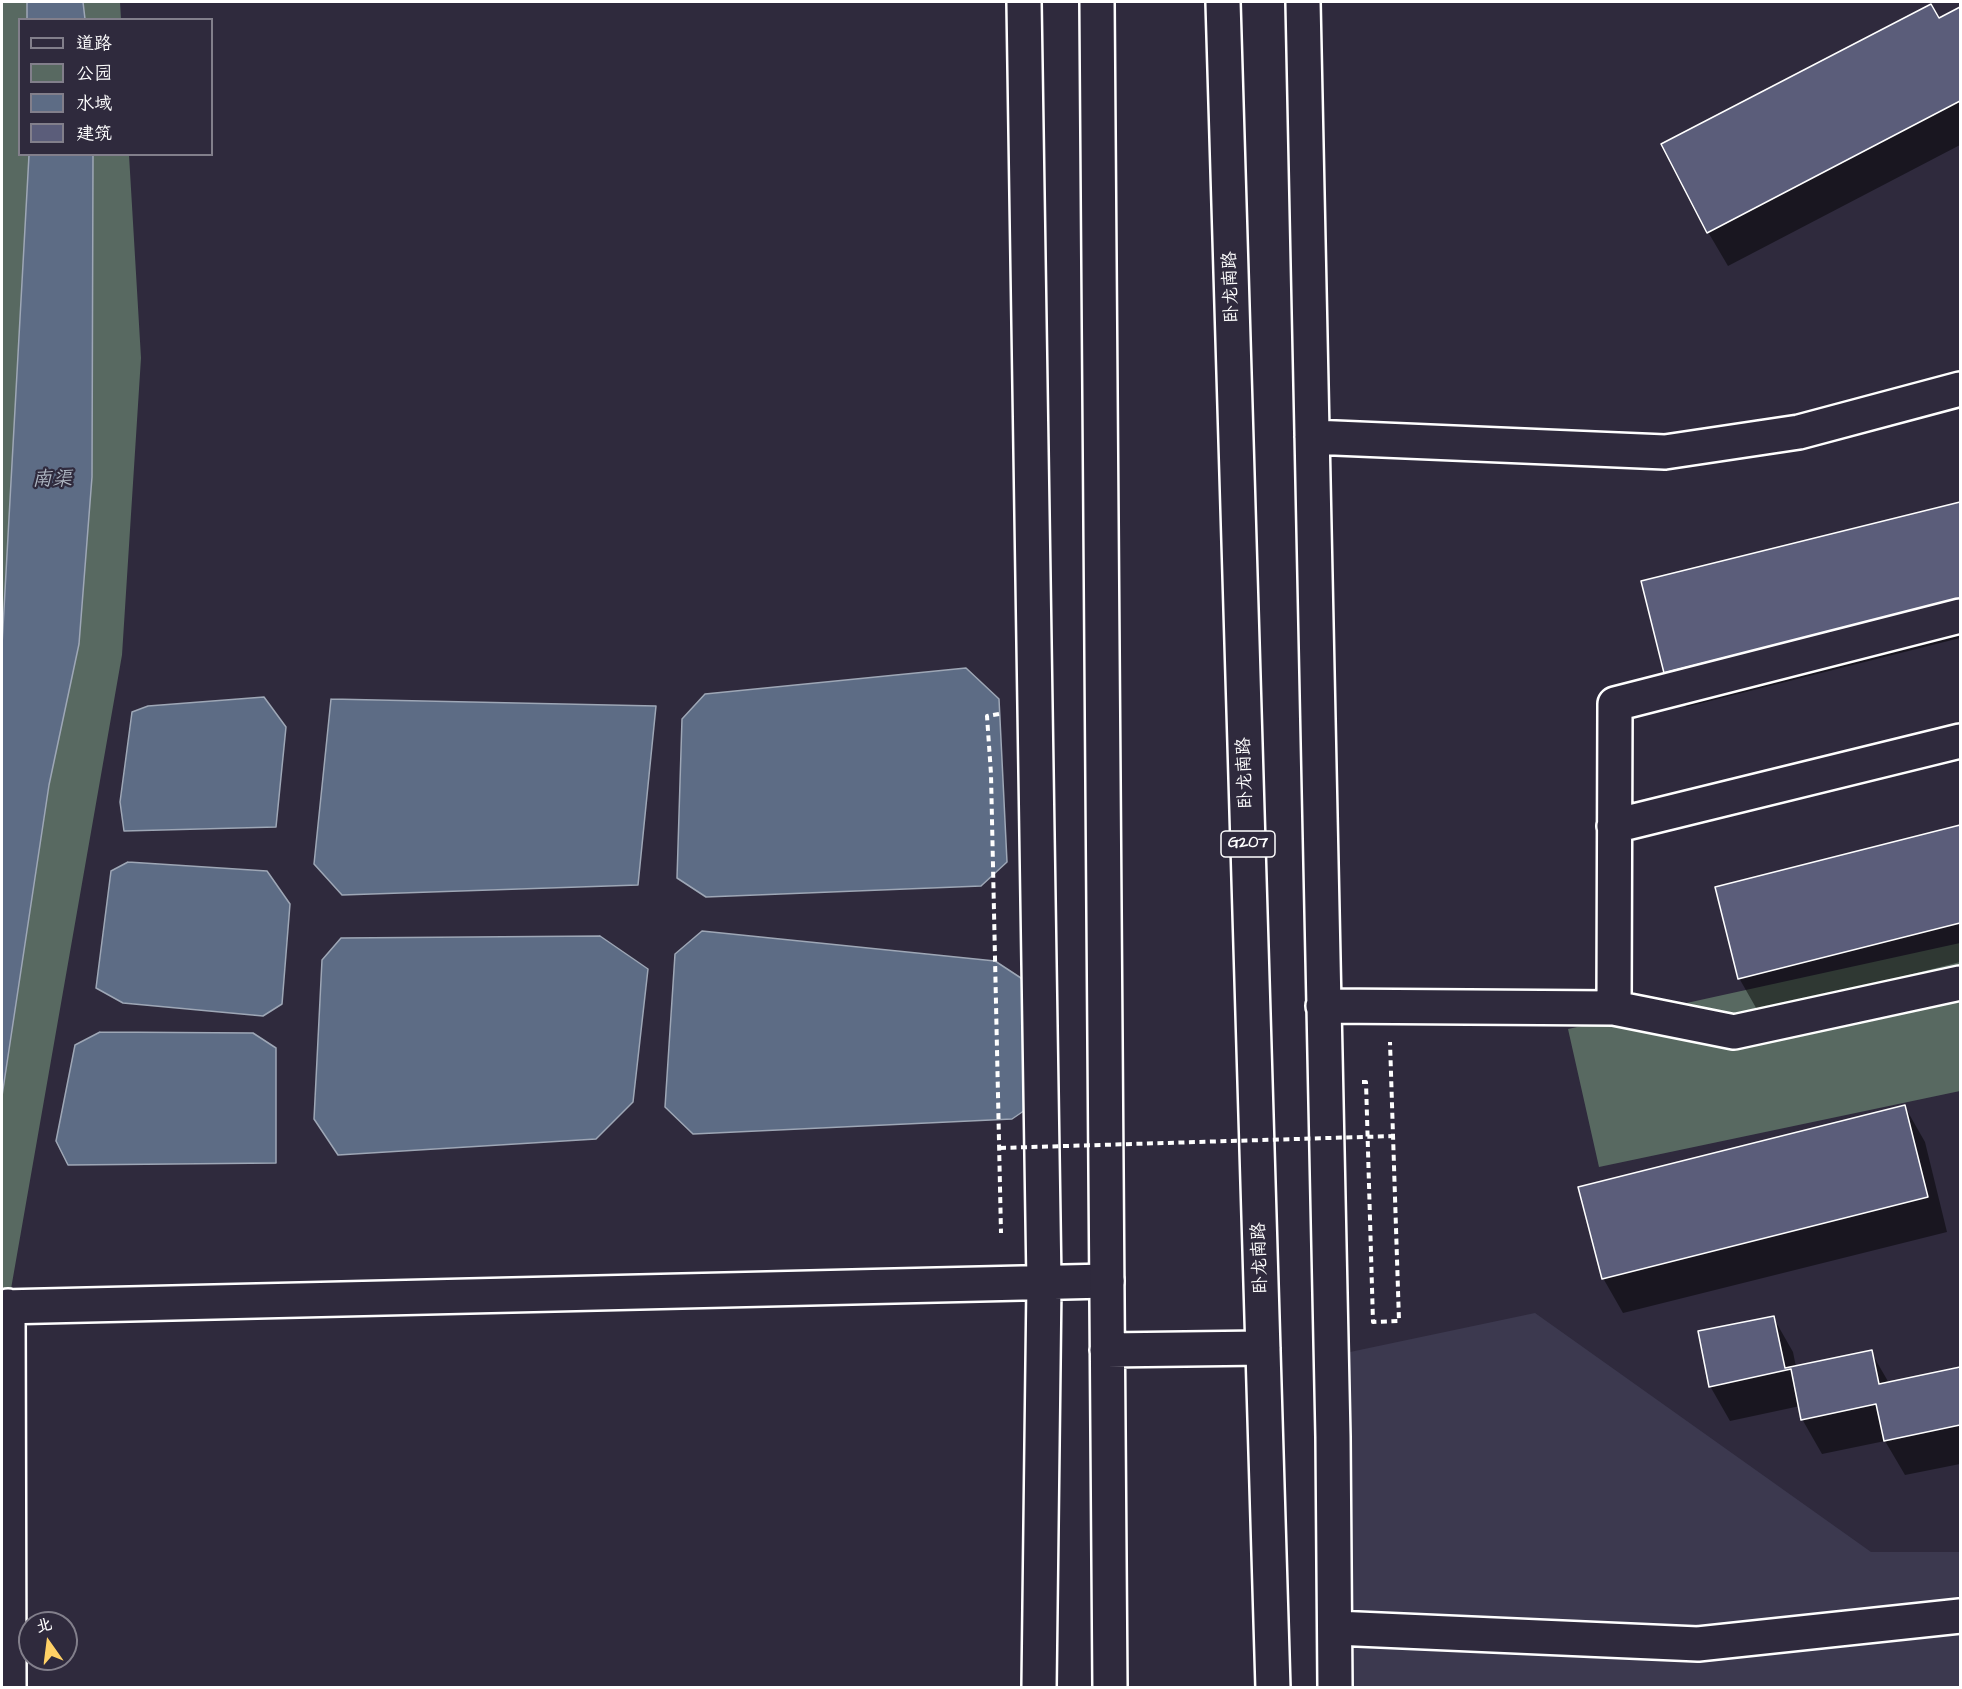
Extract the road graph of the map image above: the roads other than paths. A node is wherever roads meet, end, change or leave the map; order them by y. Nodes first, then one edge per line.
1 (1024, 2) edge
2 (1097, 2) edge
3 (1223, 2) edge
4 (1303, 2) edge
5 (1960, 389) edge
6 (1312, 437) junction
7 (1960, 616) edge
8 (1960, 741) edge
9 (1614, 826) junction
10 (1960, 983) edge
11 (1323, 1006) junction
12 (1614, 1008) junction
13 (1107, 1281) junction
14 (1044, 1283) junction
15 (5, 1307) edge
16 (1263, 1348) junction
17 (1107, 1350) junction
18 (1960, 1616) edge
19 (1335, 1628) junction
20 (9, 1688) edge
21 (1039, 1688) edge
22 (1110, 1688) edge
23 (1273, 1688) edge
24 (1335, 1688) edge

1 - 14 main road
2 - 13 main road
3 - 16 main road, 卧龙南路 / G207
4 - 6 main road
5 - 6 main road
6 - 11 main road
7 - 9 main road
8 - 9 main road
9 - 12 main road
10 - 12 main road
11 - 12 main road
11 - 19 main road
13 - 14 main road
13 - 17 main road
14 - 15 main road
14 - 21 main road
15 - 20 main road
16 - 17 main road
16 - 23 main road, 卧龙南路 / G207
17 - 22 main road
18 - 19 main road
19 - 24 main road

